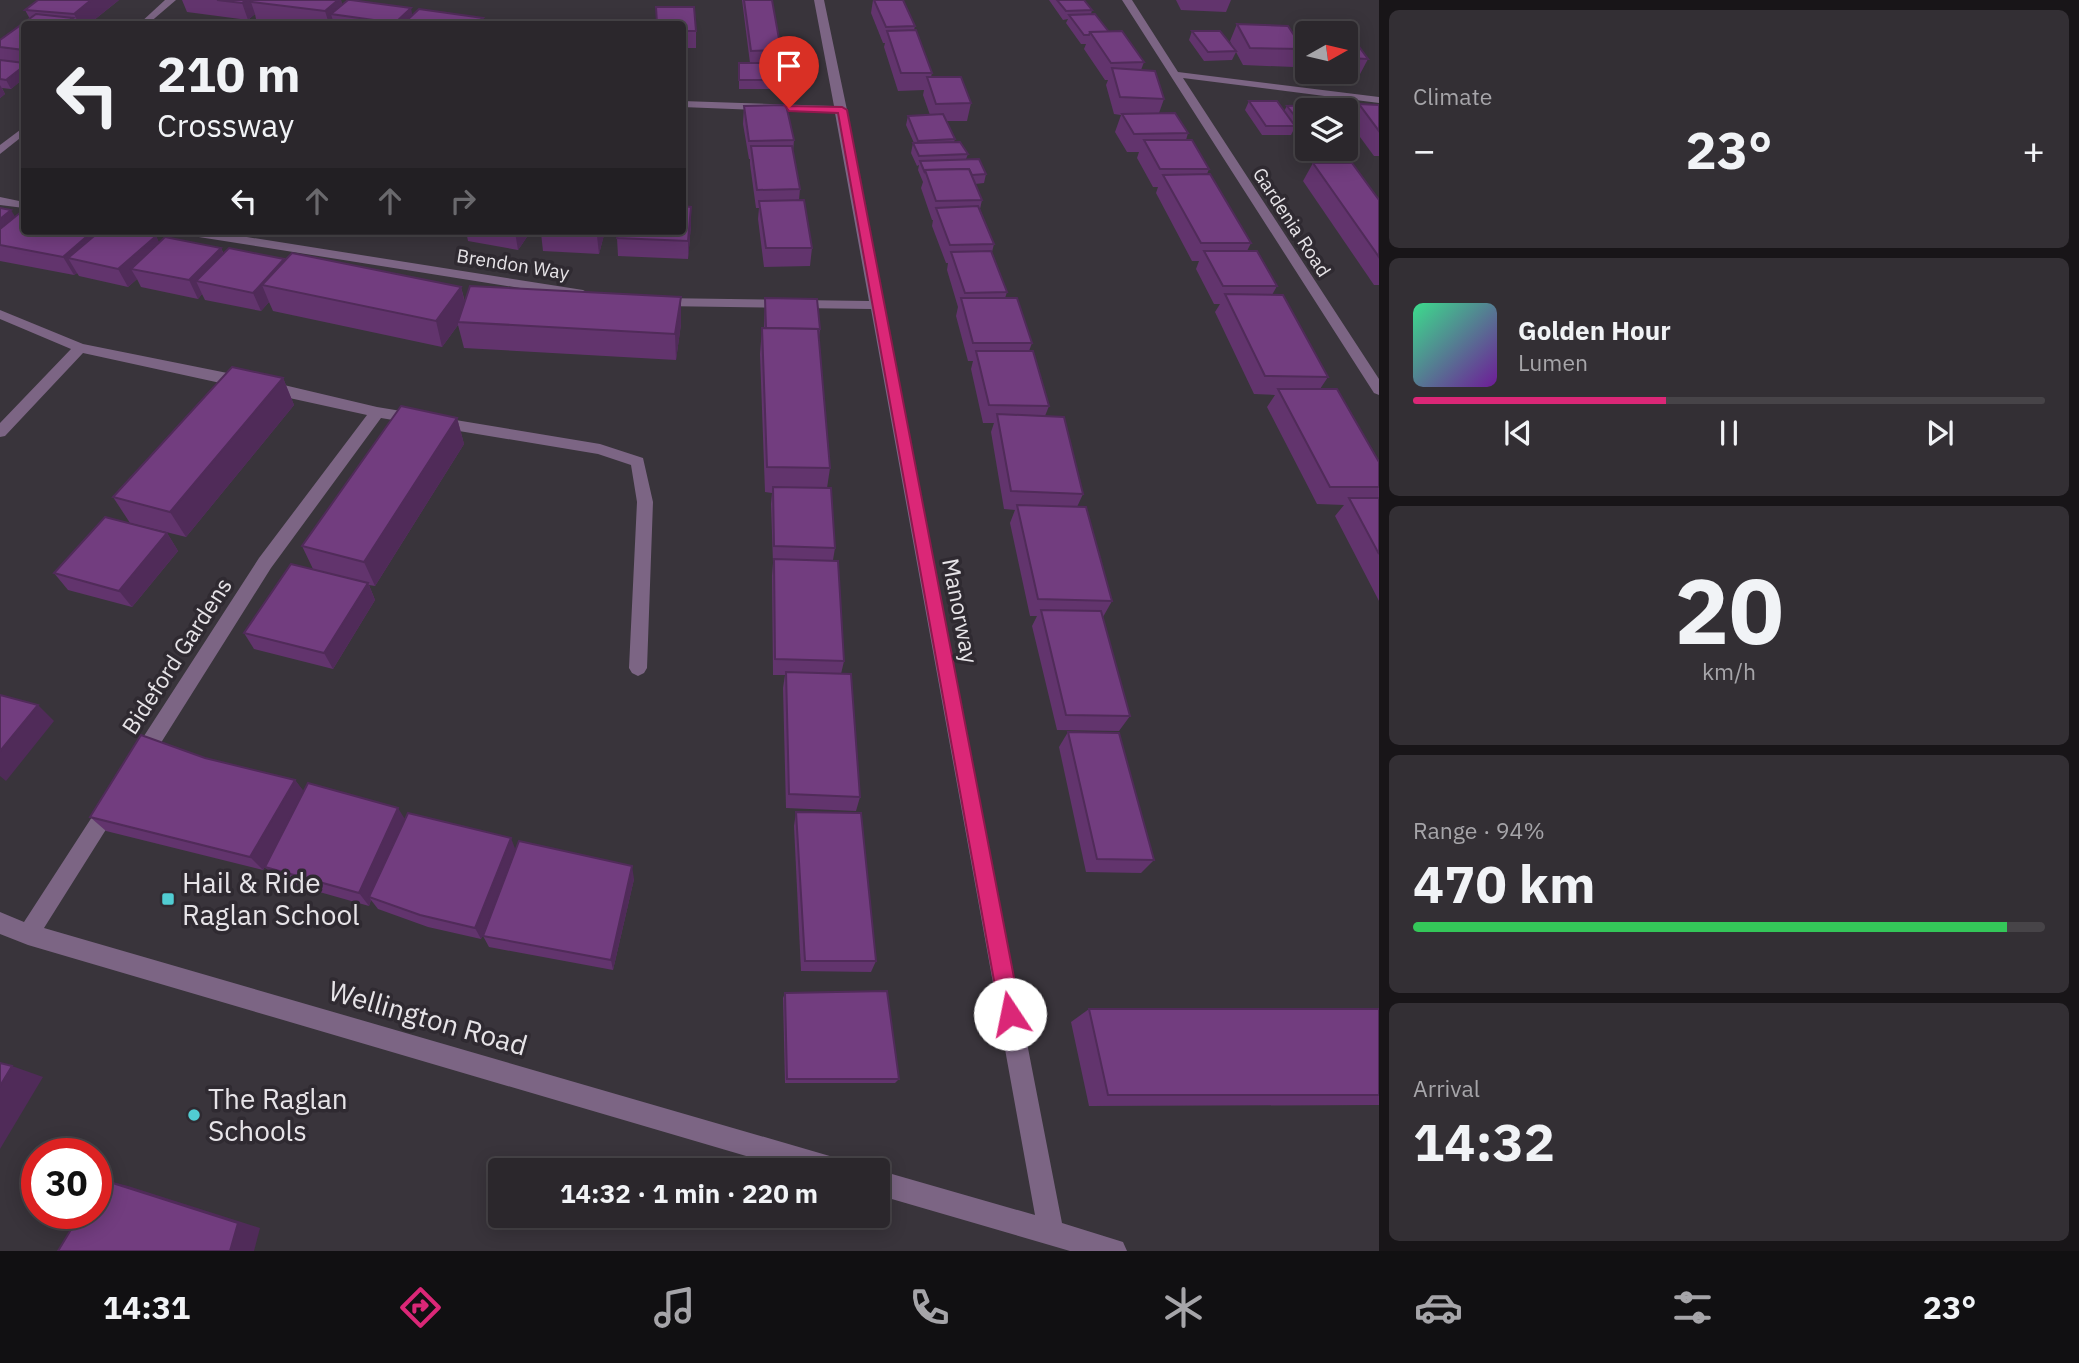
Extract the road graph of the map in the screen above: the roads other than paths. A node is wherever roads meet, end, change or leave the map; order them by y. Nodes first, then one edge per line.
1 (171, 0) edge
2 (819, 0) edge
3 (1127, 0) edge
4 (146, 21) edge
5 (1173, 74) junction
6 (1379, 100) edge
7 (686, 104) edge
8 (842, 110) junction
9 (21, 133) edge
10 (0, 151) edge
11 (0, 201) edge
12 (21, 204) edge
13 (211, 235) edge
14 (604, 298) edge
15 (645, 302) edge
16 (878, 305) junction
17 (0, 314) edge
18 (80, 348) junction
19 (1379, 390) edge
20 (377, 412) junction
21 (0, 432) edge
22 (638, 668) dead end
23 (0, 923) edge
24 (28, 934) junction
25 (795, 1158) edge
26 (890, 1185) edge
27 (1051, 1232) junction
28 (1114, 1251) edge

1 - 4 street
2 - 8 street, Manorway
3 - 5 street, Gardenia Road
5 - 6 street
5 - 19 street, Gardenia Road
7 - 8 street
8 - 16 street, Manorway
9 - 10 street
11 - 12 street
13 - 14 street, Brendon Way
15 - 16 street
16 - 27 street, Manorway
17 - 18 street
18 - 20 street
18 - 21 street
20 - 22 street
20 - 24 street, Bideford Gardens
23 - 24 street, Wellington Road
24 - 25 street, Wellington Road
26 - 27 street
27 - 28 street

